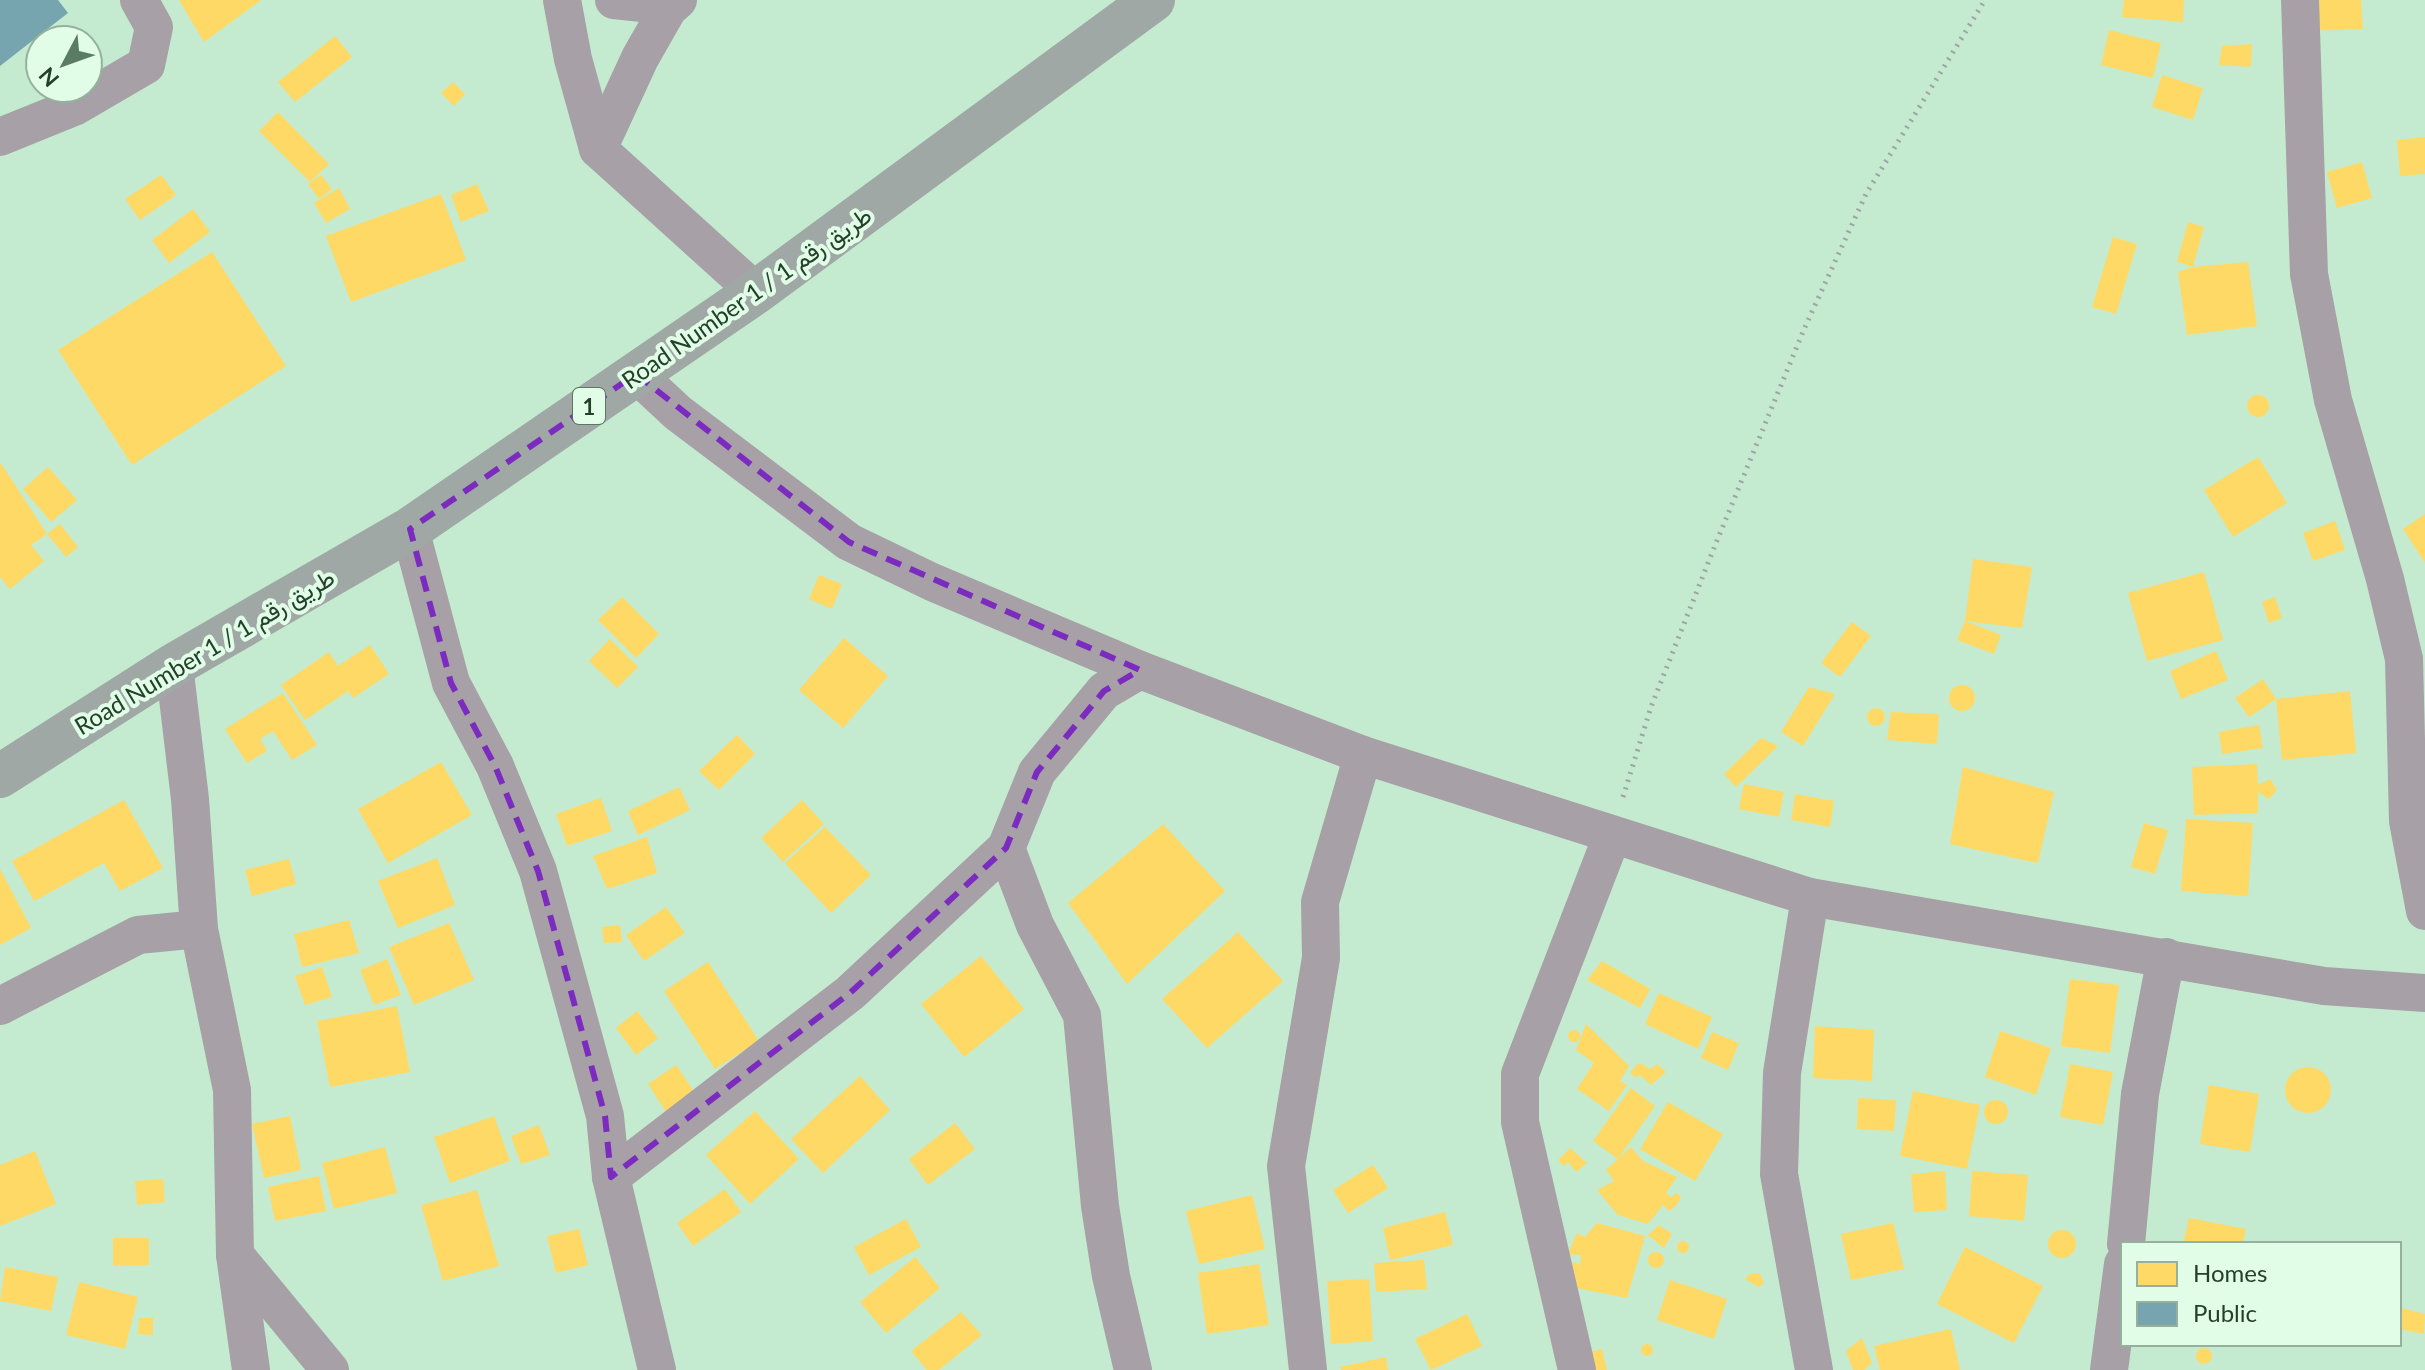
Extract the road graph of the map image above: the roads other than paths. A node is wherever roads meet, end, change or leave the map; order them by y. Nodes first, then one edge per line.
1 (139, 0) edge
2 (562, 0) edge
3 (614, 0) edge
4 (1153, 0) edge
5 (2300, 0) edge
6 (674, 2) edge
7 (0, 137) edge
8 (598, 149) junction
9 (756, 292) junction
10 (636, 374) junction
11 (410, 529) junction
12 (174, 665) junction
13 (1140, 670) junction
14 (1363, 755) junction
15 (0, 776) edge
16 (1612, 836) junction
17 (1006, 848) junction
18 (1810, 897) junction
19 (2425, 911) edge
20 (199, 929) junction
21 (2166, 957) junction
22 (2425, 993) edge
23 (0, 1006) edge
24 (611, 1177) junction
25 (2126, 1242) edge
26 (235, 1255) junction
27 (2121, 1279) edge
28 (251, 1370) edge
29 (330, 1370) edge
30 (657, 1370) edge
31 (1133, 1370) edge
32 (1308, 1370) edge
33 (1577, 1370) edge
34 (1814, 1370) edge
35 (2109, 1370) edge

1 - 7 street
2 - 8 street
3 - 6 street
4 - 9 highway, Road Number 1 / طريق رقم 1 / 1
5 - 19 street
6 - 8 street
8 - 9 street
9 - 10 highway, Road Number 1 / طريق رقم 1 / 1
10 - 11 highway, Road Number 1 / طريق رقم 1 / 1
10 - 13 street
11 - 12 highway, Road Number 1 / طريق رقم 1 / 1
11 - 24 street
12 - 15 highway, Road Number 1 / طريق رقم 1 / 1
12 - 20 street
13 - 14 street
13 - 17 street
14 - 16 street
14 - 32 street
16 - 18 street
16 - 33 street
17 - 24 street
17 - 31 street
18 - 21 street
18 - 34 street
20 - 23 street
20 - 26 street
21 - 22 street
21 - 25 street
24 - 30 street
26 - 28 street
26 - 29 street
27 - 35 street

